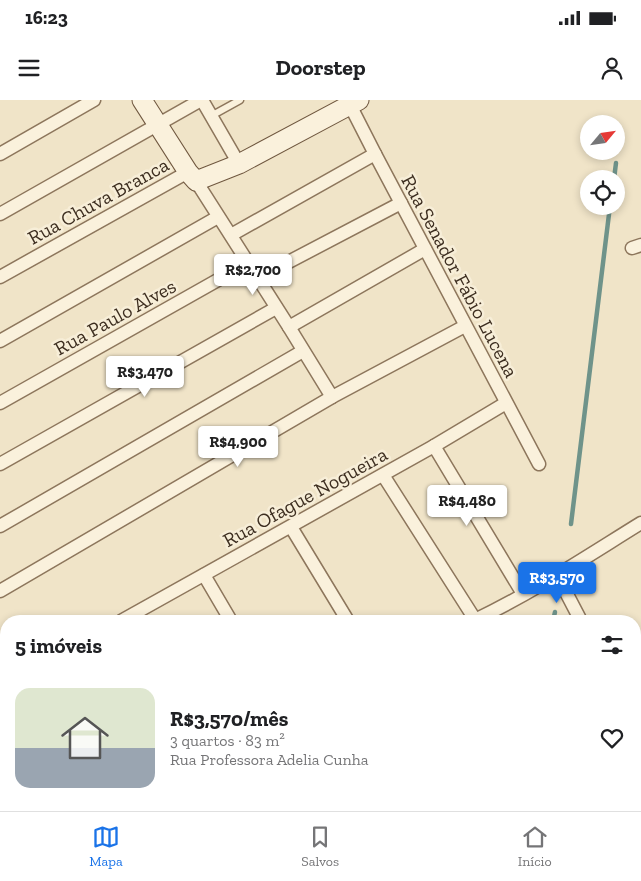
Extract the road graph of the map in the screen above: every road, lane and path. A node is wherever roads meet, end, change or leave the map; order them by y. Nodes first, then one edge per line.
1 (94, 100) edge
2 (142, 100) edge
3 (202, 100) edge
4 (240, 100) edge
5 (355, 102) edge
6 (211, 116) junction
7 (158, 124) junction
8 (0, 154) edge
9 (375, 154) junction
10 (239, 164) junction
11 (192, 177) junction
12 (401, 203) junction
13 (0, 214) edge
14 (218, 217) junction
15 (231, 235) junction
16 (425, 249) junction
17 (248, 263) junction
18 (0, 277) edge
19 (258, 278) junction
20 (276, 308) junction
21 (465, 326) junction
22 (289, 327) junction
23 (0, 341) edge
24 (303, 351) junction
25 (332, 397) junction
26 (0, 403) edge
27 (506, 403) junction
28 (434, 446) junction
29 (0, 464) edge
30 (538, 464) dead end
31 (383, 475) junction
32 (641, 523) edge
33 (0, 526) edge
34 (290, 527) junction
35 (204, 575) junction
36 (557, 575) junction
37 (0, 590) edge
38 (523, 594) junction
39 (132, 615) edge
40 (227, 615) edge
41 (344, 615) edge
42 (471, 615) edge
43 (489, 615) edge
44 (577, 615) edge

1 - 8 street
2 - 7 street
3 - 6 street
3 - 7 street
4 - 6 lane
5 - 9 street, Rua Senador Fábio Lucena
5 - 10 street
6 - 10 street
7 - 11 street
7 - 13 street
9 - 12 street, Rua Senador Fábio Lucena
9 - 15 street
10 - 11 street
11 - 14 street
11 - 18 street, Rua Chuva Branca
12 - 16 street, Rua Senador Fábio Lucena
12 - 19 street
14 - 15 street
14 - 23 street
15 - 17 street
16 - 21 street, Rua Senador Fábio Lucena
16 - 22 street
17 - 19 street
17 - 26 street, Rua Paulo Alves
19 - 20 street
20 - 22 street
20 - 29 street
21 - 25 street
21 - 27 street, Rua Senador Fábio Lucena
22 - 24 street
24 - 25 street
24 - 33 street
25 - 37 street
27 - 28 street, Rua Ofague Nogueira
27 - 30 street, Rua Senador Fábio Lucena
28 - 31 street, Rua Ofague Nogueira
28 - 38 street
31 - 34 street, Rua Ofague Nogueira
31 - 42 street
32 - 36 street
34 - 35 street, Rua Ofague Nogueira
34 - 41 street
35 - 39 street, Rua Ofague Nogueira
35 - 40 street
36 - 38 street
36 - 44 street
38 - 43 street

